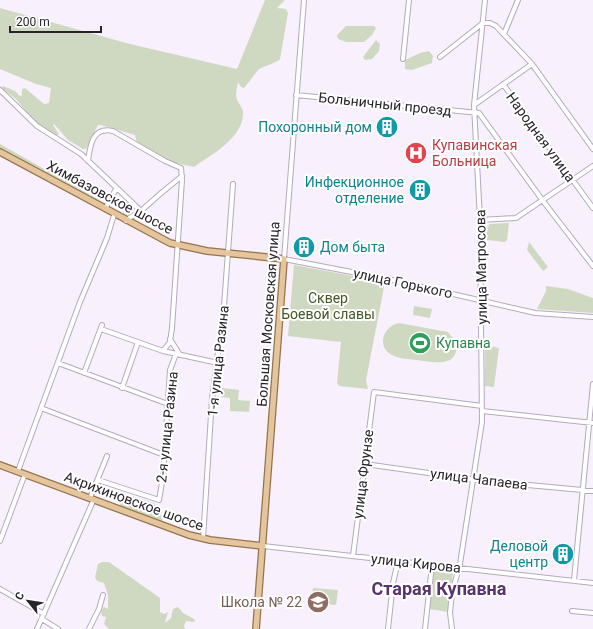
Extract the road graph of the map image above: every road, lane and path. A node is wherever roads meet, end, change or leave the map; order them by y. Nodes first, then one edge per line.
1 (304, 0) edge
2 (409, 0) edge
3 (485, 0) edge
4 (518, 0) edge
5 (483, 23) junction
6 (504, 34) junction
7 (440, 57) dead end
8 (403, 59) dead end
9 (532, 64) junction
10 (503, 84) junction
11 (0, 90) edge
12 (296, 95) junction
13 (474, 105) junction
14 (474, 113) junction
15 (593, 149) edge
16 (0, 152) edge
17 (88, 161) junction
18 (593, 166) edge
19 (182, 176) junction
20 (572, 181) junction
21 (233, 184) dead end
22 (116, 189) junction
23 (543, 201) junction
24 (593, 208) edge
25 (104, 209) junction
26 (141, 211) junction
27 (114, 215) junction
28 (480, 220) junction
29 (126, 221) junction
30 (178, 246) junction
31 (228, 254) junction
32 (284, 259) junction
33 (593, 266) edge
34 (481, 300) junction
35 (593, 317) edge
36 (170, 339) junction
37 (138, 342) junction
38 (164, 351) junction
39 (178, 354) junction
40 (58, 363) junction
41 (218, 363) junction
42 (84, 373) junction
43 (593, 384) edge
44 (122, 388) junction
45 (168, 404) junction
46 (482, 406) junction
47 (41, 408) junction
48 (482, 411) junction
49 (591, 423) edge
50 (164, 455) junction
51 (107, 456) dead end
52 (365, 464) junction
53 (0, 465) edge
54 (18, 471) junction
55 (25, 474) junction
56 (474, 479) junction
57 (98, 480) junction
58 (581, 490) junction
59 (593, 492) edge
60 (92, 499) junction
61 (203, 539) junction
62 (0, 541) edge
63 (263, 546) junction
64 (353, 556) junction
65 (398, 561) junction
66 (432, 565) junction
67 (459, 568) junction
68 (574, 580) junction
69 (593, 583) edge
70 (0, 589) edge
71 (103, 595) dead end
72 (572, 611) dead end
73 (593, 613) edge
74 (44, 614) junction
75 (42, 619) junction
76 (37, 629) edge
77 (58, 629) edge
78 (88, 629) edge
79 (256, 629) edge
80 (388, 629) edge
81 (425, 629) edge
82 (452, 629) edge

1 - 12 street, Большая Московская улица
2 - 8 street
3 - 5 street, улица Матросова
4 - 6 street
5 - 6 street
5 - 7 street
5 - 13 street, улица Матросова
6 - 9 street
9 - 10 street
9 - 15 street
10 - 13 street
10 - 20 street, Народная улица
11 - 17 street
12 - 14 street, Больничный проезд
12 - 32 street, Большая Московская улица
13 - 14 street, улица Матросова
14 - 23 street
14 - 28 street, улица Матросова
16 - 25 main road, Химбазовское шоссе
17 - 19 street
17 - 22 street
18 - 20 street
19 - 26 street
19 - 30 street, 2-я улица Разина
20 - 23 street
20 - 24 street, Народная улица
21 - 31 street, 1-я улица Разина
22 - 25 street
22 - 26 street
23 - 28 street
23 - 33 street
25 - 27 main road, Химбазовское шоссе
26 - 29 street
27 - 29 main road, Химбазовское шоссе
27 - 40 street
28 - 34 street, улица Матросова
29 - 30 main road, Химбазовское шоссе
30 - 31 main road, Химбазовское шоссе
30 - 36 street, 2-я улица Разина
31 - 32 main road, Химбазовское шоссе
31 - 41 street, 1-я улица Разина
32 - 34 street, улица Горького
32 - 63 main road, Большая Московская улица
34 - 35 street, улица Горького
34 - 46 street, улица Матросова
36 - 38 street, 2-я улица Разина
36 - 39 street, 2-я улица Разина
37 - 38 street
37 - 42 street
37 - 44 street
38 - 39 street
39 - 41 street
39 - 45 street, 2-я улица Разина
40 - 42 street
40 - 47 street
41 - 61 street, 1-я улица Разина
42 - 44 street
43 - 49 street
44 - 45 street
45 - 50 street, 2-я улица Разина
46 - 48 street, улица Матросова
46 - 52 street, улица Фрунзе
47 - 50 street
47 - 54 street
48 - 49 street
48 - 56 street, улица Матросова
49 - 58 street
50 - 57 street, 2-я улица Разина
51 - 57 street
52 - 56 street, улица Чапаева
52 - 64 street, улица Фрунзе
53 - 54 main road, Акрихиновское шоссе
54 - 55 main road, Акрихиновское шоссе
55 - 60 main road, Акрихиновское шоссе
55 - 62 street
56 - 58 street, улица Чапаева
56 - 67 street, улица Матросова
57 - 60 street
58 - 59 street, улица Чапаева
58 - 68 street
60 - 61 main road, Акрихиновское шоссе
60 - 74 street
61 - 63 main road, Акрихиновское шоссе
63 - 64 street, улица Кирова
63 - 79 main road, Большая Московская улица
64 - 65 street, улица Кирова
65 - 66 street, улица Кирова
65 - 80 street
66 - 67 street, улица Кирова
66 - 81 street
67 - 68 street, улица Кирова
67 - 82 street, улица Матросова
68 - 69 street, улица Кирова
70 - 74 street
71 - 78 street
72 - 73 street
74 - 75 street
75 - 76 street
75 - 77 street

